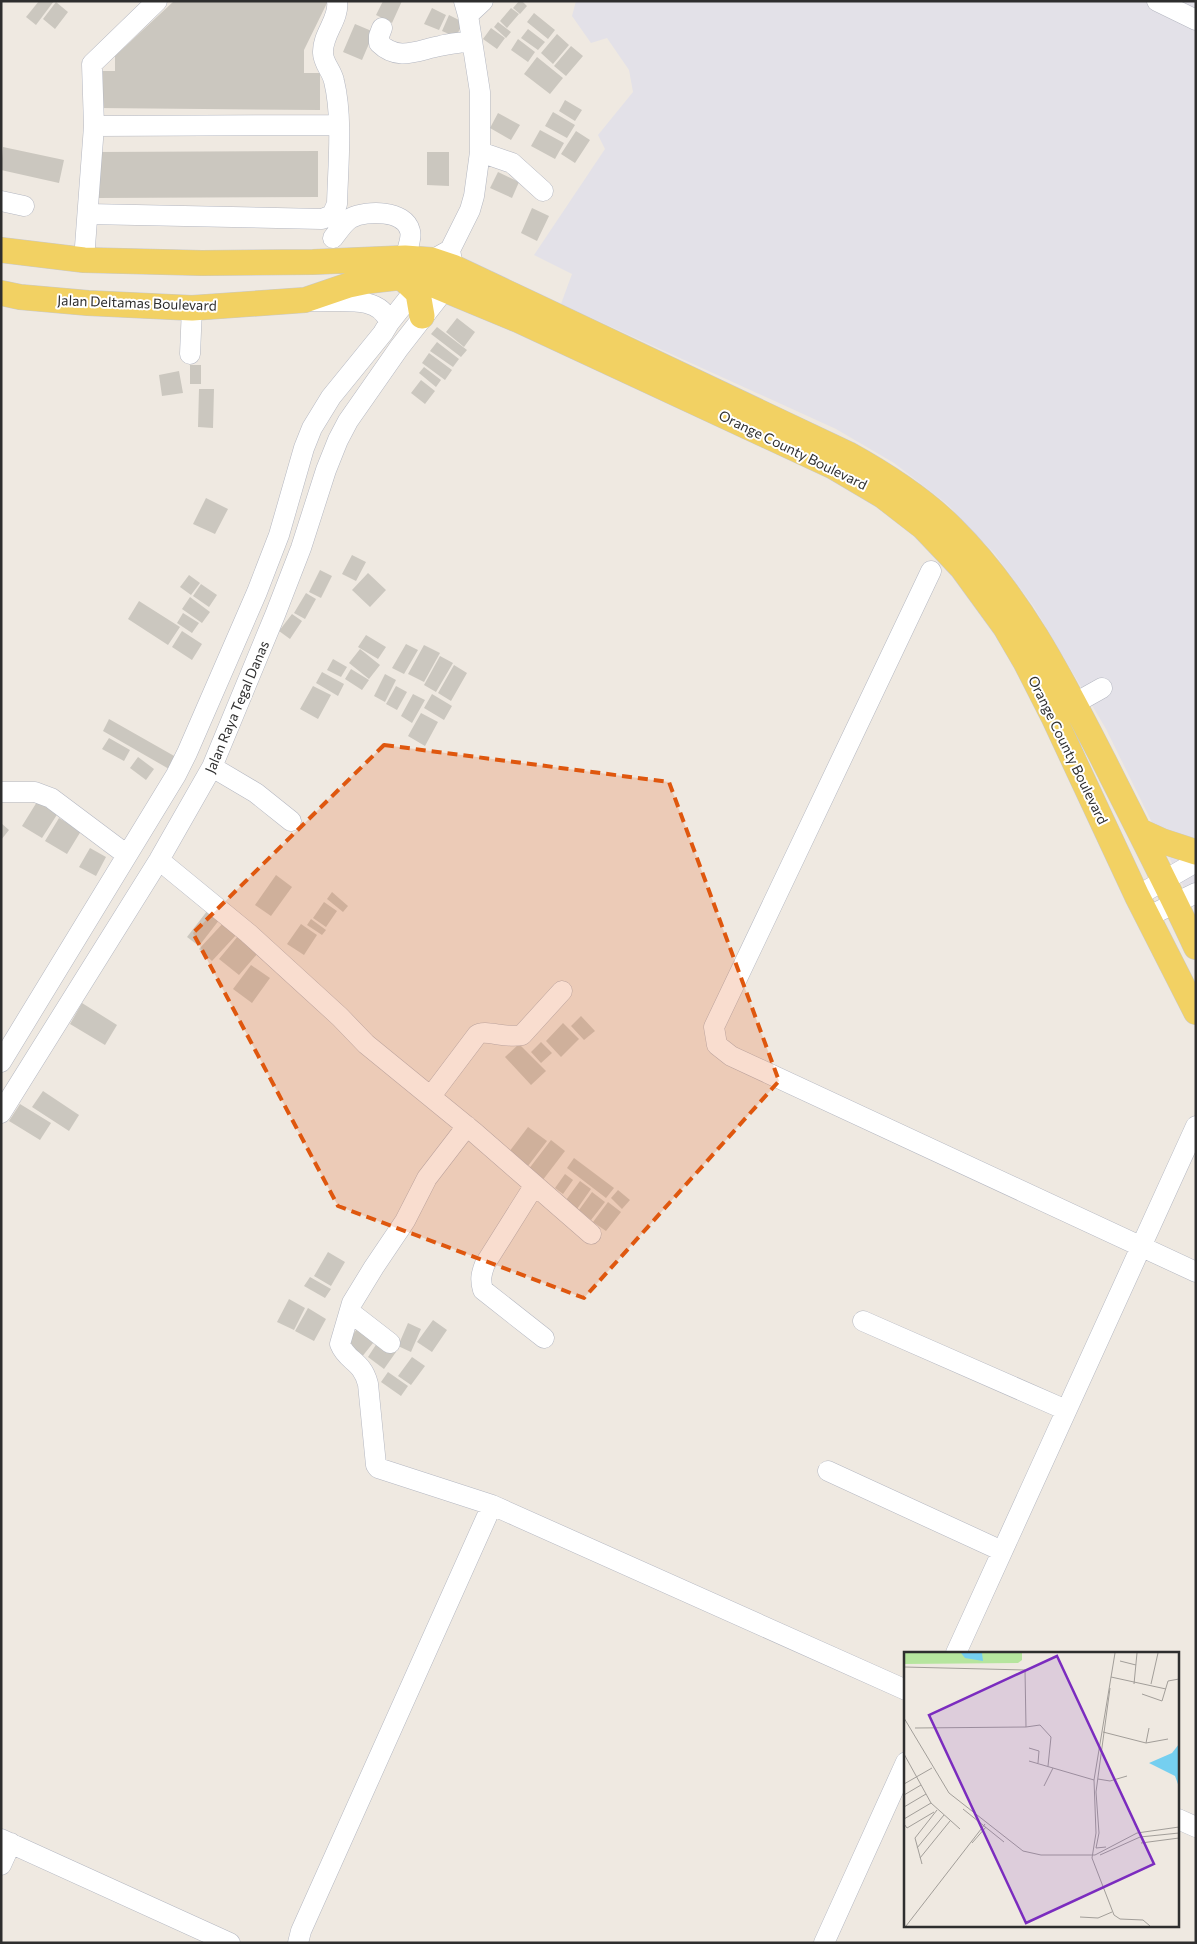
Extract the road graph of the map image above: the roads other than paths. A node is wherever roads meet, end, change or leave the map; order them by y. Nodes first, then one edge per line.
1 (157, 1) edge
2 (336, 1) edge
3 (483, 1) edge
4 (1157, 1) edge
5 (466, 8) edge
6 (1196, 20) edge
7 (382, 28) dead end
8 (472, 41) junction
9 (339, 125) junction
10 (94, 126) junction
11 (480, 152) junction
12 (543, 191) dead end
13 (1, 200) edge
14 (24, 206) dead end
15 (88, 214) junction
16 (332, 215) junction
17 (1, 250) edge
18 (326, 254) junction
19 (84, 260) junction
20 (427, 272) junction
21 (1, 293) edge
22 (305, 300) junction
23 (192, 308) junction
24 (422, 316) joint
25 (389, 323) junction
26 (190, 354) dead end
27 (932, 571) dead end
28 (1102, 688) dead end
29 (1074, 703) junction
30 (1053, 716) junction
31 (212, 768) junction
32 (1, 792) edge
33 (164, 795) junction
34 (189, 810) junction
35 (291, 821) dead end
36 (1140, 831) junction
37 (1196, 852) edge
38 (127, 854) junction
39 (159, 860) junction
40 (1196, 862) edge
41 (1178, 892) edge
42 (1142, 906) junction
43 (1196, 947) edge
44 (562, 991) dead end
45 (1196, 1012) edge
46 (4, 1058) edge
47 (29, 1068) junction
48 (431, 1096) junction
49 (1, 1113) edge
50 (467, 1126) junction
51 (1196, 1126) edge
52 (534, 1186) junction
53 (590, 1234) dead end
54 (1141, 1247) junction
55 (1196, 1272) edge
56 (350, 1312) junction
57 (863, 1321) dead end
58 (544, 1338) dead end
59 (390, 1342) dead end
60 (1066, 1410) junction
61 (828, 1471) dead end
62 (492, 1505) junction
63 (1002, 1551) junction
64 (956, 1652) edge
65 (904, 1689) edge
66 (904, 1766) edge
67 (1180, 1820) edge
68 (1196, 1827) edge
69 (6, 1841) edge
70 (1, 1865) edge
71 (230, 1943) edge
72 (298, 1943) edge
73 (824, 1943) edge

1 - 10 street
2 - 9 street
3 - 5 street
4 - 6 street
5 - 8 street, Jalan Raya Tegal Danas
7 - 8 street
8 - 11 street, Jalan Raya Tegal Danas
9 - 10 street
9 - 16 street
10 - 15 street
11 - 12 street
11 - 20 street, Jalan Raya Tegal Danas
13 - 14 street
15 - 16 street
15 - 19 street
16 - 18 street
17 - 19 main road
18 - 19 main road
18 - 20 main road
18 - 20 street
18 - 22 main road
20 - 22 main road, Jalan Deltamas Boulevard
20 - 24 main road
20 - 25 street, Jalan Raya Tegal Danas
20 - 29 main road, Orange County Boulevard
20 - 30 main road, Orange County Boulevard
21 - 23 main road, Jalan Deltamas Boulevard
22 - 23 main road, Jalan Deltamas Boulevard
22 - 25 street
23 - 26 street
24 - 31 street, Jalan Raya Tegal Danas
25 - 33 street, Jalan Raya Tegal Danas
27 - 54 street
28 - 29 street
29 - 30 street
29 - 36 main road, Orange County Boulevard
30 - 42 main road, Orange County Boulevard
31 - 34 street, Jalan Raya Tegal Danas
31 - 35 street
32 - 38 street
33 - 34 street
33 - 38 street, Jalan Raya Tegal Danas
34 - 39 street, Jalan Raya Tegal Danas
36 - 37 main road
36 - 41 main road, Orange County Boulevard
38 - 46 street, Jalan Raya Tegal Danas
39 - 47 street, Jalan Raya Tegal Danas
39 - 48 street
40 - 41 street
41 - 42 street
41 - 43 main road, Orange County Boulevard
42 - 45 main road, Orange County Boulevard
44 - 48 street
46 - 47 street
47 - 49 street, Jalan Raya Tegal Danas
48 - 50 street
50 - 52 street
50 - 56 street
51 - 54 street
52 - 53 street
52 - 58 street
54 - 55 street
54 - 60 street
56 - 59 street
56 - 62 street
57 - 60 street
60 - 63 street
61 - 63 street
62 - 65 street
62 - 72 street
63 - 64 street
66 - 73 street
67 - 68 street
69 - 70 street
69 - 71 street

